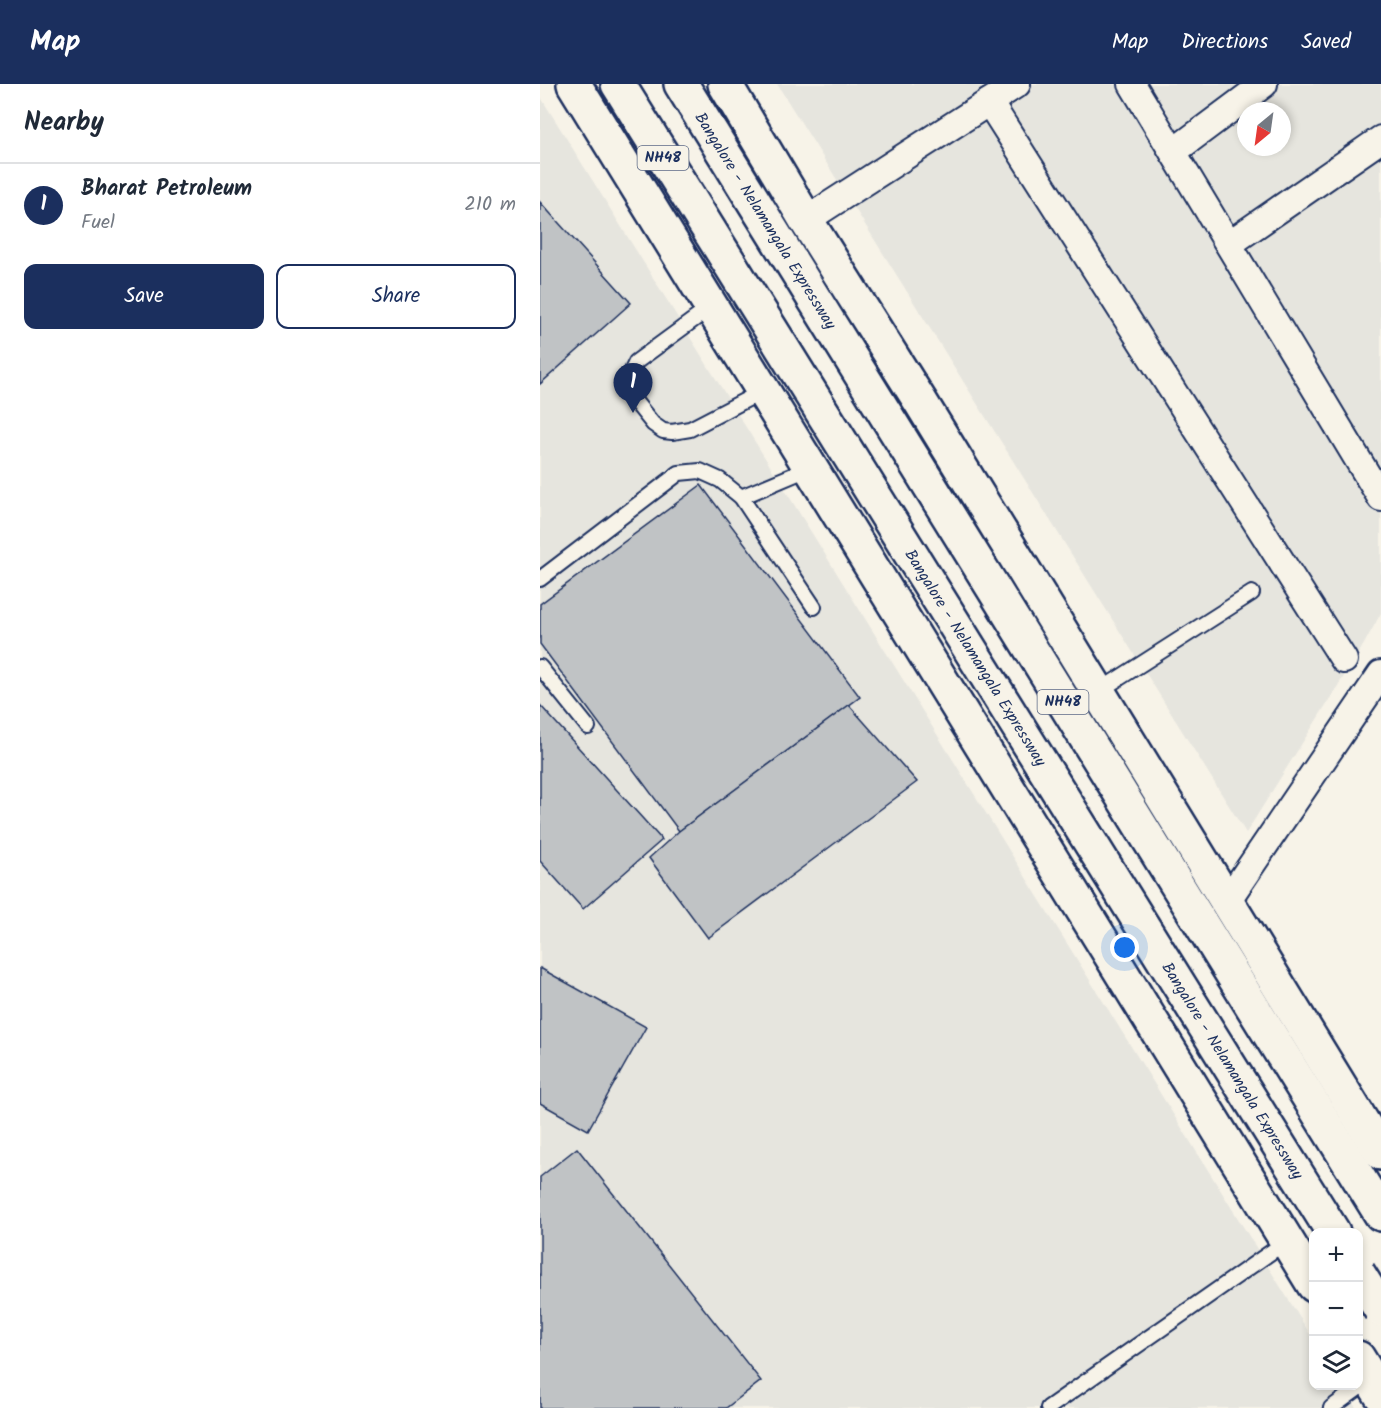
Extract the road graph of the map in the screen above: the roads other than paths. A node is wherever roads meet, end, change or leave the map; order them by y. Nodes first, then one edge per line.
1 (574, 84) edge
2 (618, 84) edge
3 (681, 84) edge
4 (725, 84) edge
5 (1017, 84) edge
6 (1132, 84) edge
7 (1264, 84) edge
8 (988, 102) junction
9 (1381, 139) edge
10 (1173, 152) junction
11 (806, 220) junction
12 (1228, 244) junction
13 (711, 307) junction
14 (763, 390) junction
15 (810, 468) junction
16 (741, 497) junction
17 (1381, 498) edge
18 (540, 579) edge
19 (1252, 593) dead end
20 (814, 607) dead end
21 (1344, 660) dead end
22 (540, 667) edge
23 (1381, 674) edge
24 (1099, 691) junction
25 (588, 726) dead end
26 (1227, 901) junction
27 (1381, 1153) edge
28 (1381, 1214) edge
29 (1330, 1228) edge
30 (1287, 1241) junction
31 (1363, 1281) edge
32 (1312, 1282) edge
33 (1381, 1293) edge
34 (1363, 1304) edge
35 (1381, 1310) edge
36 (1371, 1370) edge
37 (1048, 1408) edge
38 (1331, 1408) edge

1 - 13 main road
2 - 29 main road, Bangalore - Nelamangala Expressway / NH48
3 - 28 main road, Bangalore - Nelamangala Expressway / NH48
4 - 11 main road
5 - 8 street
6 - 10 street
7 - 10 street
8 - 11 street
8 - 21 street
9 - 12 street
10 - 12 street
11 - 24 main road
12 - 17 street
13 - 14 main road
13 - 14 lane
14 - 15 main road
15 - 16 lane
15 - 30 main road
16 - 18 lane
16 - 20 lane
19 - 24 lane
22 - 25 lane
23 - 26 street
24 - 26 main road
26 - 27 main road
30 - 32 main road
30 - 37 lane
31 - 35 main road, bridge
33 - 34 main road
36 - 38 lane

